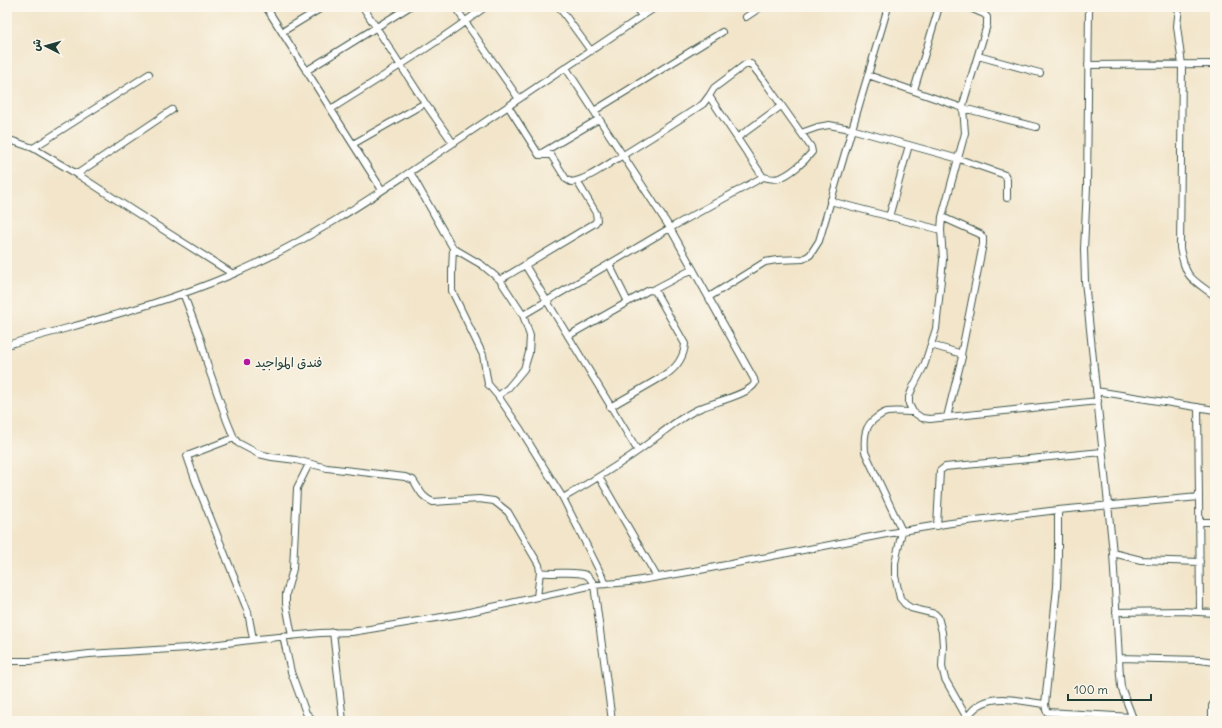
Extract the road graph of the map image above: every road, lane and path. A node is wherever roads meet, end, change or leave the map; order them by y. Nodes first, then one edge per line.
1 (266, 7) edge
2 (323, 7) edge
3 (363, 7) edge
4 (409, 7) edge
5 (455, 7) edge
6 (485, 7) edge
7 (635, 7) edge
8 (656, 7) edge
9 (762, 7) edge
10 (888, 7) edge
11 (939, 7) edge
12 (968, 7) edge
13 (1089, 7) edge
14 (1179, 7) edge
15 (561, 8) edge
16 (642, 16) junction
17 (746, 17) dead end
18 (465, 22) junction
19 (376, 26) junction
20 (282, 32) junction
21 (722, 32) dead end
22 (591, 51) junction
23 (978, 56) junction
24 (1088, 64) junction
25 (1215, 64) edge
26 (401, 65) junction
27 (1182, 65) junction
28 (566, 68) junction
29 (306, 71) junction
30 (1040, 73) dead end
31 (149, 74) dead end
32 (868, 75) junction
33 (914, 90) junction
34 (709, 96) junction
35 (519, 99) junction
36 (425, 103) junction
37 (508, 106) junction
38 (781, 106) junction
39 (963, 108) junction
40 (331, 109) junction
41 (172, 110) dead end
42 (594, 111) junction
43 (599, 119) junction
44 (1036, 127) dead end
45 (851, 129) junction
46 (801, 134) junction
47 (737, 138) junction
48 (7, 139) edge
49 (453, 143) junction
50 (353, 144) junction
51 (909, 145) junction
52 (33, 148) junction
53 (539, 155) junction
54 (623, 156) junction
55 (959, 159) junction
56 (410, 172) junction
57 (77, 174) junction
58 (763, 177) junction
59 (577, 182) junction
60 (382, 190) junction
61 (1007, 198) dead end
62 (830, 201) junction
63 (942, 216) junction
64 (889, 217) junction
65 (670, 228) junction
66 (941, 230) junction
67 (453, 248) junction
68 (609, 264) junction
69 (525, 265) junction
70 (693, 268) junction
71 (233, 274) junction
72 (500, 280) junction
73 (653, 290) junction
74 (183, 293) junction
75 (1215, 296) edge
76 (709, 297) junction
77 (547, 301) junction
78 (628, 302) junction
79 (523, 315) junction
80 (568, 336) junction
81 (7, 345) edge
82 (931, 345) junction
83 (961, 355) junction
84 (1096, 391) junction
85 (498, 396) junction
86 (1098, 401) junction
87 (610, 407) junction
88 (1198, 407) junction
89 (1215, 410) edge
90 (913, 412) junction
91 (947, 417) junction
92 (234, 438) junction
93 (638, 451) junction
94 (1102, 452) junction
95 (309, 464) junction
96 (599, 478) junction
97 (1199, 497) junction
98 (563, 498) junction
99 (1108, 506) junction
100 (1058, 510) junction
101 (1200, 522) junction
102 (1215, 522) edge
103 (937, 526) junction
104 (902, 531) junction
105 (1113, 553) junction
106 (1200, 562) junction
107 (540, 572) junction
108 (657, 577) junction
109 (606, 584) junction
110 (594, 585) junction
111 (537, 597) junction
112 (1116, 612) junction
113 (1200, 612) junction
114 (1215, 613) edge
115 (333, 632) junction
116 (283, 636) junction
117 (292, 636) junction
118 (253, 639) junction
119 (1119, 658) junction
120 (7, 661) edge
121 (1215, 662) edge
122 (1215, 702) edge
123 (1045, 704) junction
124 (968, 719) edge
125 (1133, 719) edge
126 (314, 721) edge
127 (343, 721) edge
128 (612, 721) edge
129 (1212, 721) edge

1 - 20 street
2 - 20 street
3 - 19 street
4 - 19 street
5 - 18 street
6 - 18 street
7 - 16 street
8 - 16 street
9 - 17 street
10 - 32 street
11 - 33 street
12 - 23 street
13 - 24 street
14 - 27 street
15 - 22 street
16 - 22 street
18 - 26 street
18 - 35 street
19 - 26 street
19 - 29 street
20 - 29 street
21 - 42 street
22 - 28 street
23 - 30 street
23 - 39 street
24 - 27 street
24 - 84 street
25 - 27 street
26 - 36 street
26 - 40 street
27 - 75 street
28 - 35 street
28 - 42 street
29 - 40 street
31 - 52 street
32 - 33 street
32 - 45 street
33 - 39 street
34 - 38 street
34 - 47 street
34 - 54 street
35 - 37 street
36 - 49 street
36 - 50 street
37 - 49 street
37 - 53 street
38 - 46 street
38 - 47 street
39 - 44 street
39 - 55 street
40 - 50 street
41 - 57 street
42 - 43 street
43 - 53 street
43 - 54 street
45 - 46 street
45 - 51 street
45 - 62 street
46 - 58 street
47 - 58 street
48 - 52 street
49 - 56 street
50 - 60 street
51 - 55 street
51 - 64 street
52 - 57 street
53 - 59 street
54 - 59 street
54 - 65 street
55 - 61 street
55 - 63 street
56 - 60 street
56 - 67 street
57 - 71 street
58 - 65 street
59 - 69 street
60 - 71 street
62 - 64 street
62 - 76 street
63 - 66 street
63 - 83 street
64 - 66 street
65 - 68 street
65 - 70 street
66 - 82 street
67 - 72 street
67 - 85 street
68 - 77 street
68 - 78 street
69 - 72 street
69 - 77 street
70 - 73 street
70 - 76 street
71 - 74 street
72 - 79 street
73 - 78 street
73 - 87 street
74 - 81 street
74 - 92 street
76 - 93 street
77 - 79 street
77 - 80 street
78 - 80 street
79 - 85 street
80 - 87 street
82 - 83 street
82 - 90 street
83 - 91 street
84 - 86 street
84 - 88 street
85 - 98 street
86 - 91 street
86 - 94 street
87 - 93 street
88 - 89 street
88 - 97 street
90 - 91 street
90 - 104 street
92 - 95 street
92 - 118 street
93 - 96 street
94 - 99 street
94 - 103 street
95 - 107 street
95 - 117 street
96 - 98 street
96 - 108 street
97 - 99 street
97 - 101 street
98 - 109 street
99 - 100 street
99 - 105 street
100 - 103 street
100 - 123 street
101 - 102 street
101 - 106 street
103 - 104 street
104 - 108 street
104 - 124 street
105 - 106 street
105 - 112 street
106 - 113 street
107 - 110 street
107 - 111 street
108 - 109 street
109 - 110 street
110 - 111 street
110 - 128 street
111 - 115 street
112 - 113 street
112 - 119 street
113 - 114 street
115 - 117 street
115 - 127 street
116 - 117 street
116 - 118 street
116 - 126 street
118 - 120 street
119 - 121 street
119 - 125 street
122 - 129 street
123 - 124 street
123 - 125 street

